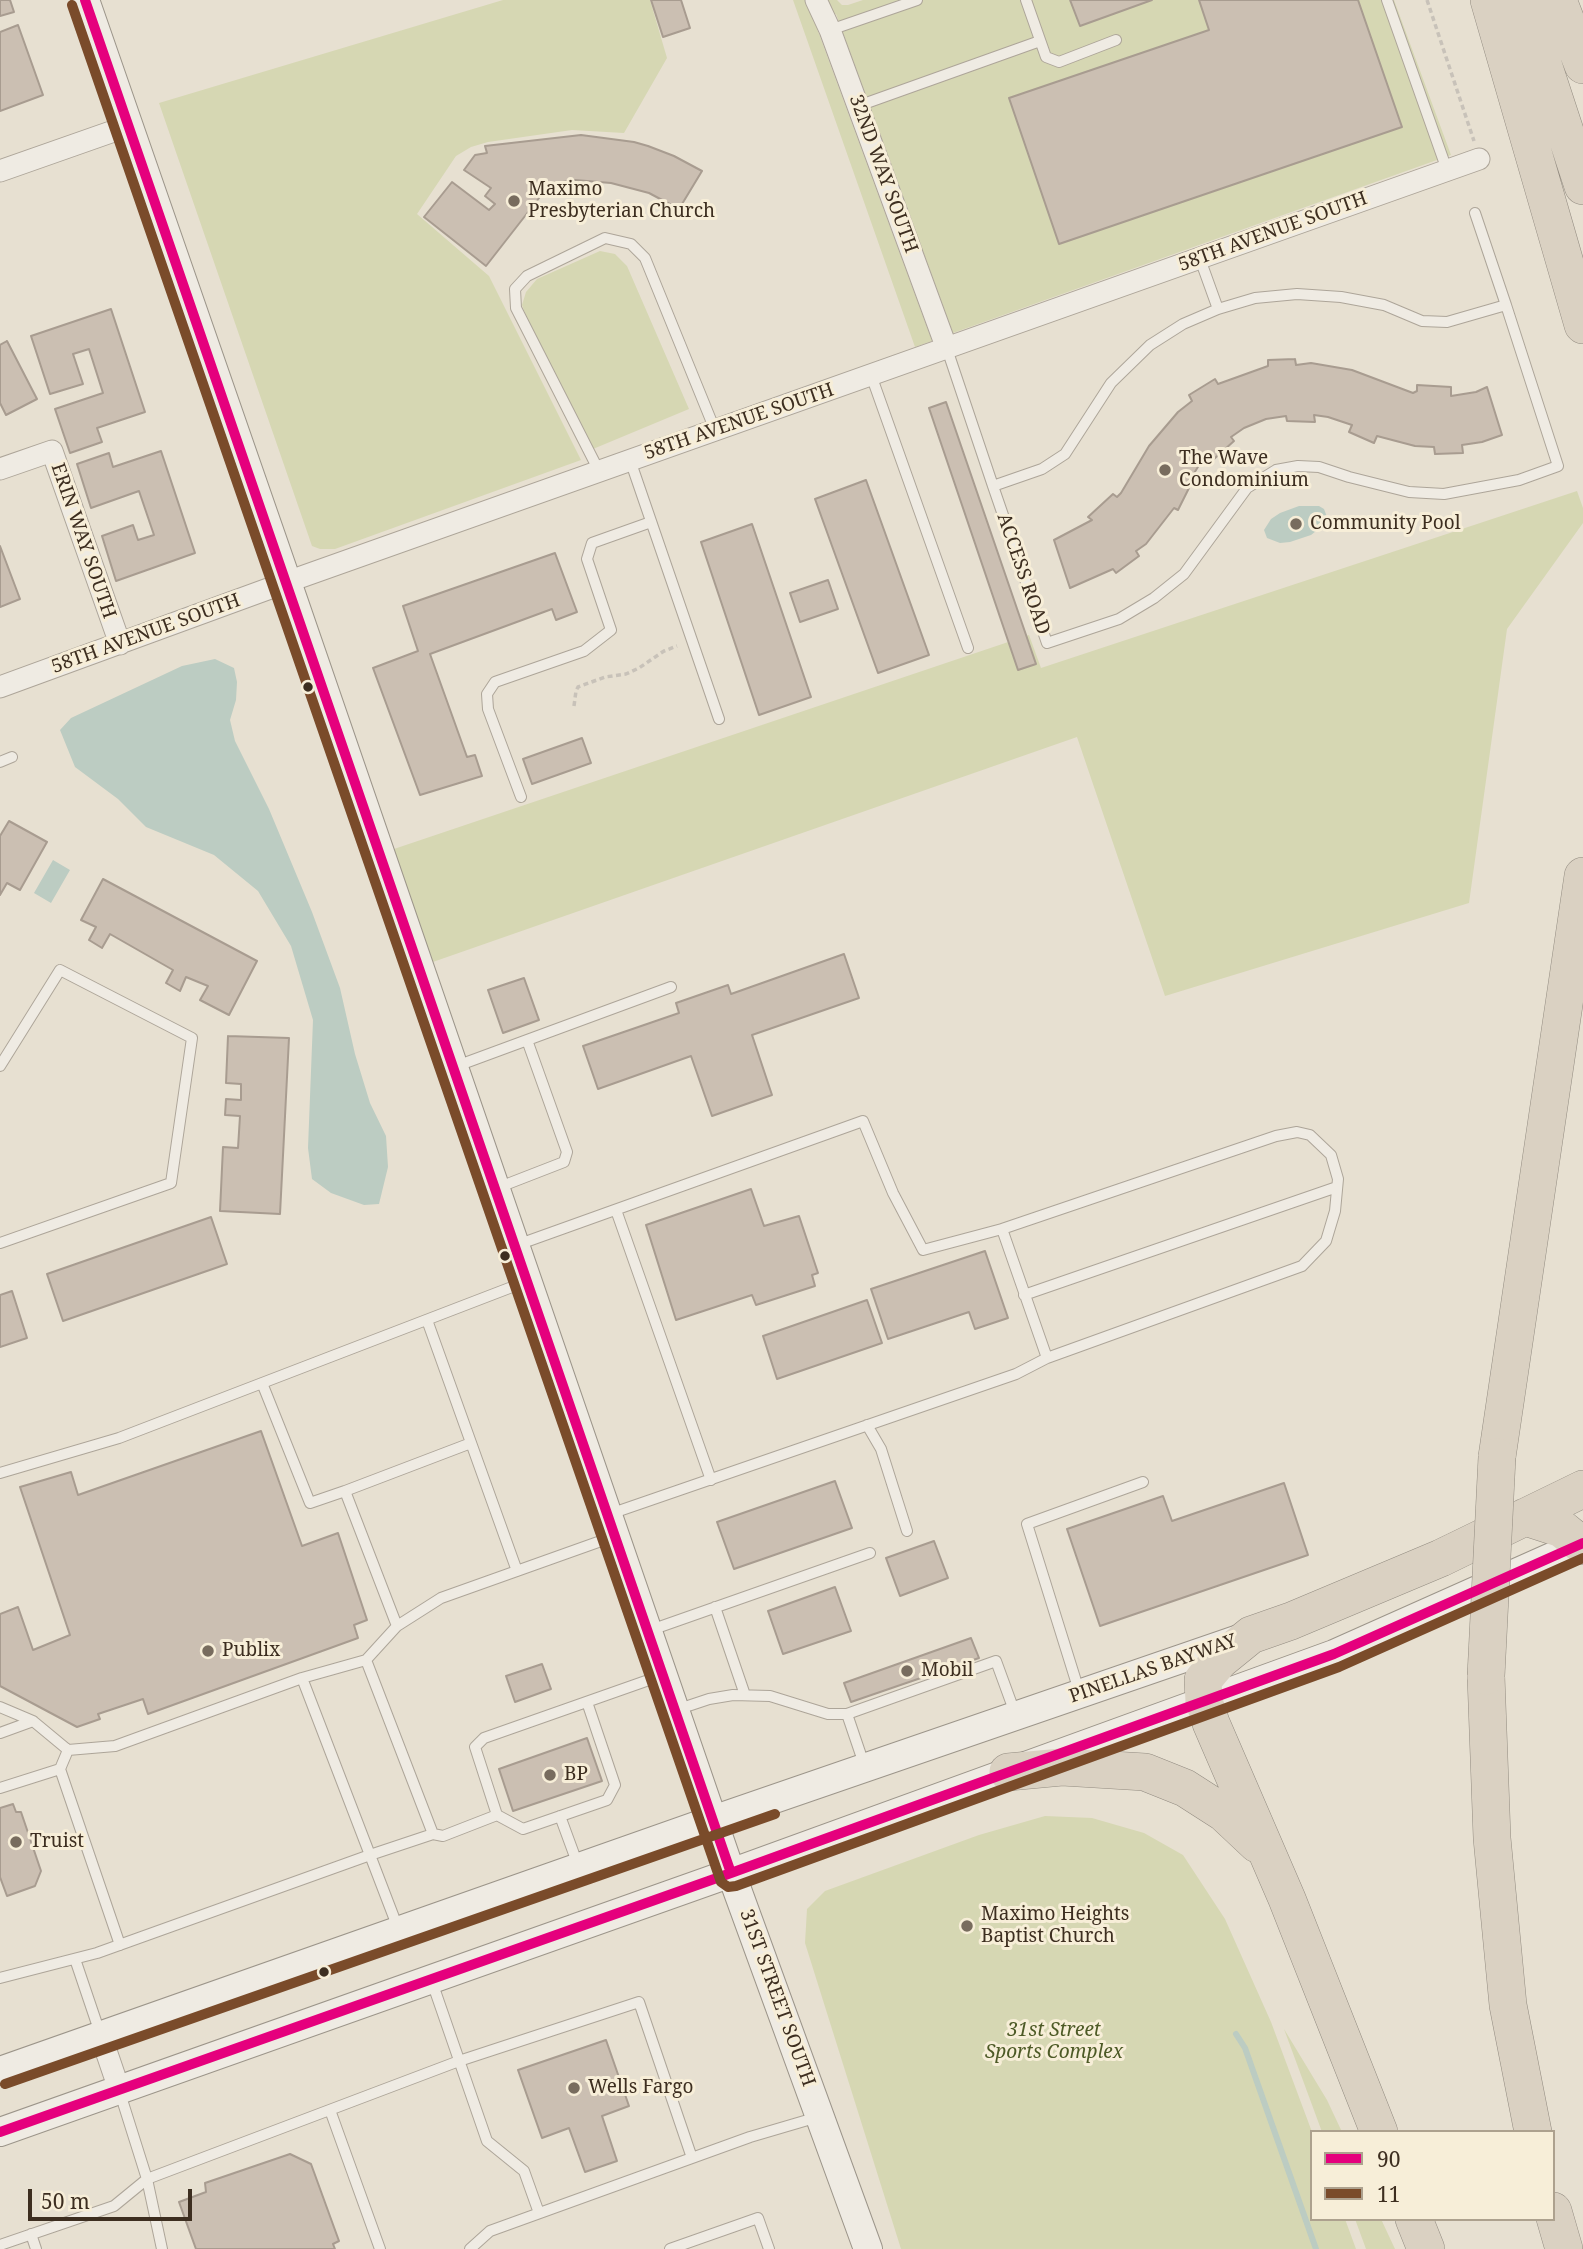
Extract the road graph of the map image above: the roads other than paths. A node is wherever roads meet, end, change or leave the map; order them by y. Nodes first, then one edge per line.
1 (85, 0) edge
2 (816, 0) edge
3 (917, 0) edge
4 (1026, 0) edge
5 (1387, 0) edge
6 (1489, 0) edge
7 (1522, 0) edge
8 (1558, 0) edge
9 (830, 30) junction
10 (1116, 40) dead end
11 (1040, 41) junction
12 (1583, 65) edge
13 (858, 106) junction
14 (128, 126) junction
15 (1479, 159) road end
16 (1447, 170) junction
17 (0, 172) edge
18 (1583, 186) edge
19 (1475, 213) dead end
20 (1200, 259) junction
21 (1506, 305) junction
22 (1218, 309) junction
23 (1583, 326) edge
24 (947, 349) junction
25 (871, 375) junction
26 (715, 430) junction
27 (630, 460) junction
28 (0, 469) edge
29 (599, 471) junction
30 (993, 486) junction
31 (651, 522) junction
32 (287, 582) junction
33 (120, 644) junction
34 (968, 648) dead end
35 (0, 687) edge
36 (719, 719) dead end
37 (12, 757) dead end
38 (0, 762) edge
39 (521, 797) dead end
40 (1583, 876) edge
41 (671, 987) dead end
42 (527, 1040) junction
43 (0, 1066) edge
44 (454, 1067) junction
45 (1337, 1187) junction
46 (496, 1188) junction
47 (616, 1210) junction
48 (1002, 1229) junction
49 (0, 1243) edge
50 (515, 1246) junction
51 (527, 1281) junction
52 (1024, 1294) junction
53 (426, 1320) junction
54 (1046, 1358) junction
55 (262, 1383) junction
56 (867, 1425) junction
57 (471, 1443) junction
58 (0, 1473) edge
59 (711, 1480) junction
60 (1143, 1482) dead end
61 (1583, 1489) edge
62 (345, 1491) junction
63 (1525, 1517) junction
64 (611, 1526) junction
65 (907, 1531) dead end
66 (1582, 1544) edge
67 (870, 1553) dead end
68 (517, 1571) junction
69 (715, 1607) junction
70 (397, 1626) junction
71 (648, 1631) junction
72 (1251, 1635) junction
73 (366, 1660) junction
74 (663, 1675) junction
75 (302, 1678) junction
76 (1080, 1694) junction
77 (745, 1695) junction
78 (1203, 1701) junction
79 (587, 1702) junction
80 (0, 1707) edge
81 (675, 1710) junction
82 (847, 1714) junction
83 (1016, 1716) junction
84 (33, 1721) junction
85 (0, 1733) edge
86 (68, 1750) junction
87 (866, 1768) junction
88 (60, 1769) junction
89 (1008, 1772) junction
90 (0, 1788) edge
91 (497, 1815) junction
92 (560, 1816) junction
93 (713, 1820) junction
94 (433, 1834) junction
95 (370, 1855) junction
96 (1268, 1855) junction
97 (579, 1867) junction
98 (731, 1873) junction
99 (399, 1931) junction
100 (120, 1945) junction
101 (75, 1959) junction
102 (0, 1978) edge
103 (432, 1979) junction
104 (101, 2036) junction
105 (459, 2060) junction
106 (0, 2071) edge
107 (119, 2089) junction
108 (330, 2110) junction
109 (820, 2116) junction
110 (1378, 2130) edge
111 (1533, 2130) edge
112 (0, 2132) edge
113 (692, 2158) junction
114 (147, 2179) junction
115 (539, 2213) junction
116 (1555, 2218) edge
117 (1415, 2221) edge
118 (31, 2234) junction
119 (0, 2245) edge
120 (36, 2249) edge
121 (162, 2249) edge
122 (380, 2249) edge
123 (470, 2249) edge
124 (670, 2249) edge
125 (769, 2249) edge
126 (868, 2249) edge
127 (1426, 2249) edge
128 (1564, 2249) edge

1 - 14 main road, 31ST STREET SOUTH
2 - 9 street, 32ND WAY SOUTH
3 - 9 lane
4 - 11 lane
5 - 16 lane
6 - 23 highway
7 - 18 highway
8 - 12 highway
9 - 13 street, 32ND WAY SOUTH
10 - 11 lane
11 - 13 lane
13 - 24 street, 32ND WAY SOUTH
14 - 17 street
14 - 32 main road, 31ST STREET SOUTH
15 - 16 street, 58TH AVENUE SOUTH
16 - 20 street, 58TH AVENUE SOUTH
19 - 21 lane
20 - 22 lane
20 - 24 street, 58TH AVENUE SOUTH
21 - 22 lane
21 - 30 lane, ACCESS ROAD
22 - 30 lane
24 - 25 street, 58TH AVENUE SOUTH
24 - 30 lane, ACCESS ROAD
25 - 26 street, 58TH AVENUE SOUTH
25 - 34 lane
26 - 27 street, 58TH AVENUE SOUTH
26 - 29 lane
27 - 29 street, 58TH AVENUE SOUTH
27 - 31 lane
28 - 33 street, ERIN WAY SOUTH
29 - 32 street, 58TH AVENUE SOUTH
31 - 36 lane
31 - 39 lane
32 - 33 street, 58TH AVENUE SOUTH
32 - 44 main road, 31ST STREET SOUTH
33 - 35 street, 58TH AVENUE SOUTH
37 - 38 lane
40 - 111 highway, bridge
41 - 42 lane
42 - 44 lane
42 - 46 lane
43 - 49 lane
44 - 46 main road, 31ST STREET SOUTH
45 - 48 lane
45 - 52 lane
45 - 54 lane
46 - 50 main road, 31ST STREET SOUTH
47 - 48 lane
47 - 50 lane
47 - 59 lane
48 - 52 lane
50 - 51 main road, 31ST STREET SOUTH
51 - 53 lane
51 - 64 main road, 31ST STREET SOUTH
52 - 54 lane
53 - 55 lane
53 - 57 lane
54 - 56 lane
55 - 58 lane
55 - 62 lane
56 - 59 lane
56 - 65 lane
57 - 62 lane
57 - 68 lane
59 - 64 lane
60 - 76 lane
61 - 63 highway, PINELLAS BAYWAY
62 - 70 lane
63 - 66 highway
63 - 72 highway, PINELLAS BAYWAY
64 - 68 lane
64 - 71 main road, 31ST STREET SOUTH
66 - 78 main road
67 - 69 lane
68 - 70 lane
69 - 71 lane
69 - 77 lane
70 - 73 lane
71 - 74 main road, 31ST STREET SOUTH
72 - 76 main road, PINELLAS BAYWAY
72 - 78 highway
73 - 75 lane
73 - 94 lane
74 - 79 lane
74 - 81 main road, 31ST STREET SOUTH
75 - 86 lane
75 - 95 lane
76 - 83 main road, PINELLAS BAYWAY
77 - 81 lane
77 - 82 lane
78 - 89 main road
78 - 96 highway
79 - 91 lane
79 - 92 lane
80 - 84 lane
81 - 93 main road, 31ST STREET SOUTH
82 - 83 lane
82 - 87 lane
83 - 87 main road, PINELLAS BAYWAY
84 - 85 lane
84 - 86 lane
86 - 88 lane
87 - 93 main road, PINELLAS BAYWAY
88 - 90 lane
88 - 100 lane
89 - 96 highway
89 - 98 main road
91 - 92 lane
91 - 94 lane
92 - 97 lane
93 - 97 main road, PINELLAS BAYWAY
93 - 98 main road, 31ST STREET SOUTH
94 - 95 lane
95 - 99 lane
95 - 100 lane
96 - 110 highway
97 - 99 main road, PINELLAS BAYWAY
98 - 103 main road
98 - 109 main road, 31ST STREET SOUTH
99 - 104 main road, PINELLAS BAYWAY
100 - 101 lane
101 - 102 lane
101 - 104 lane
103 - 105 lane
103 - 107 main road
104 - 106 main road, PINELLAS BAYWAY
104 - 107 street
105 - 108 lane
105 - 113 lane
105 - 115 lane
107 - 112 main road
107 - 114 lane
108 - 114 lane
108 - 122 lane
109 - 113 lane
109 - 126 main road, 31ST STREET SOUTH
113 - 115 lane
114 - 118 lane
114 - 121 lane
115 - 123 lane
116 - 128 highway
117 - 127 highway
118 - 119 lane
118 - 120 lane
124 - 125 lane

